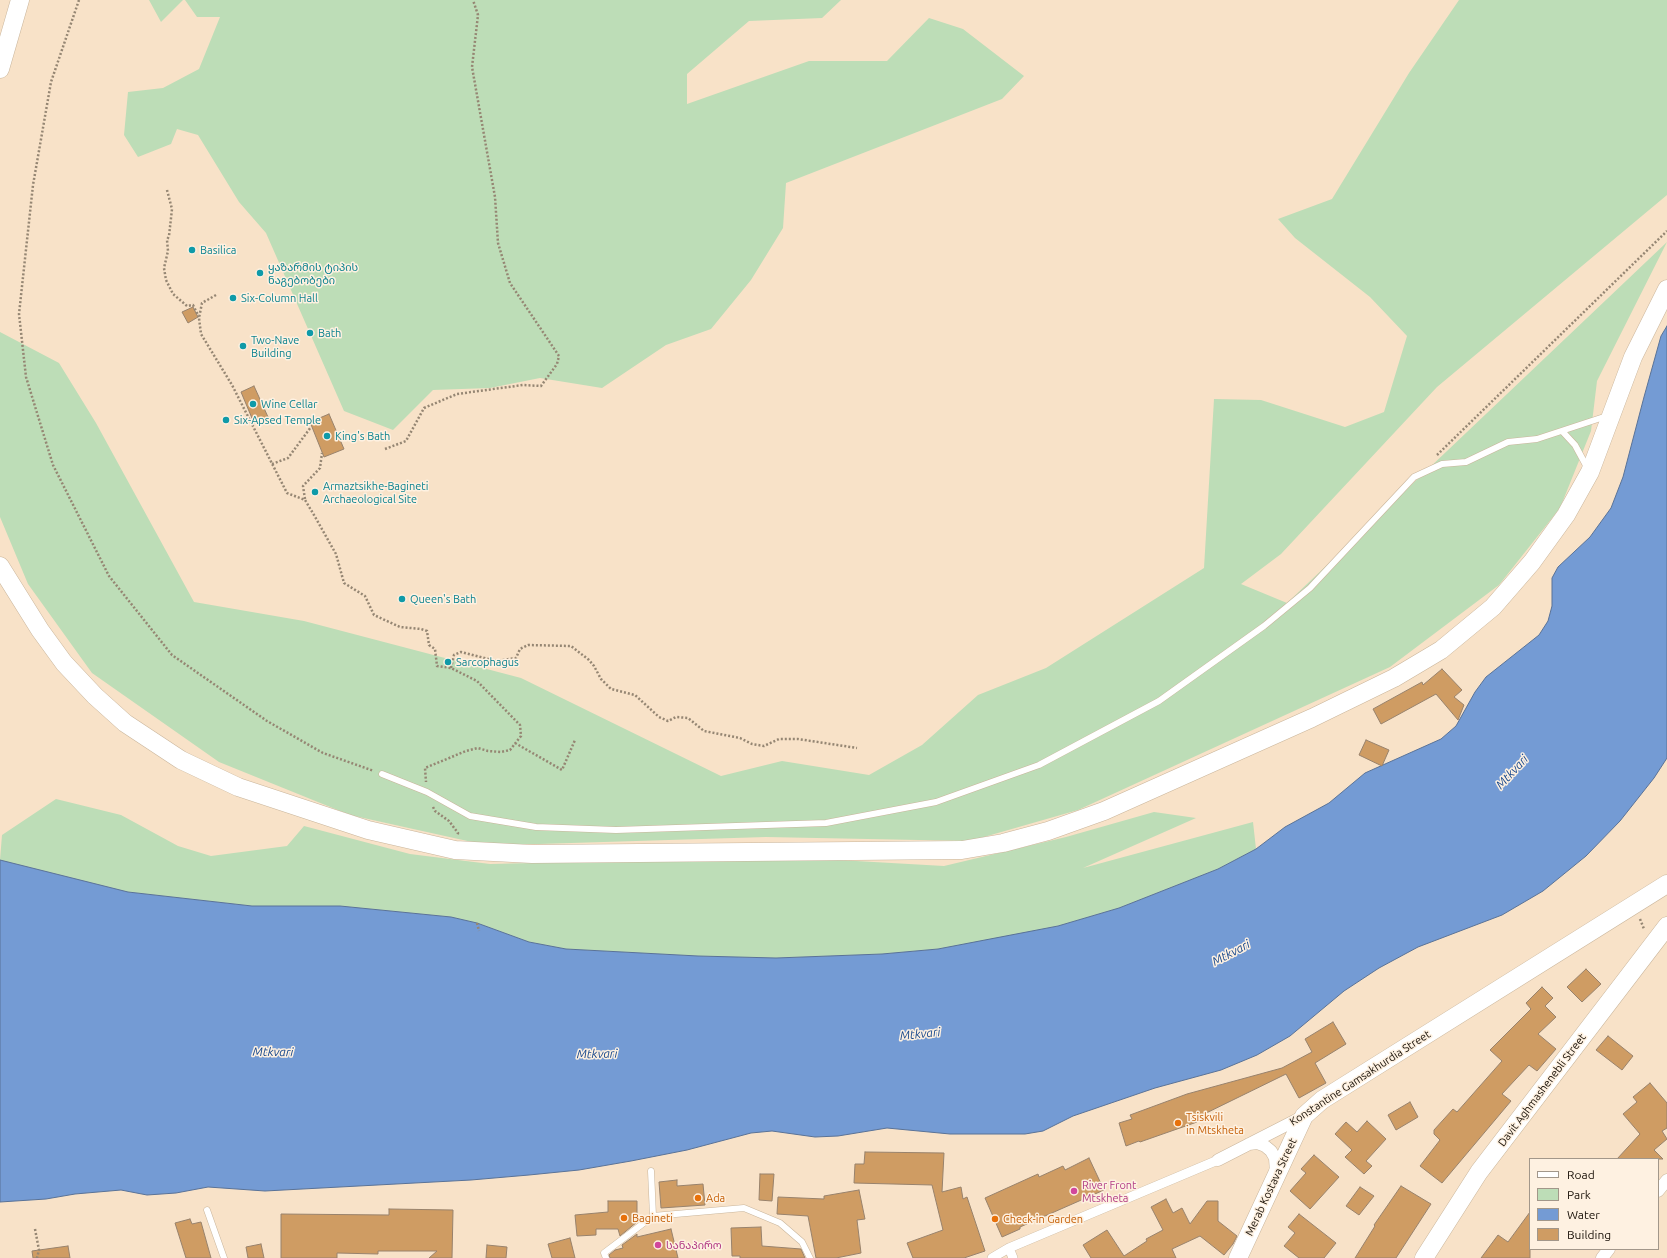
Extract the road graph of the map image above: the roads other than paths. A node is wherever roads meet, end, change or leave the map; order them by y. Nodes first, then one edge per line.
1 (20, 0) edge
2 (0, 69) edge
3 (1667, 289) edge
4 (1612, 415) junction
5 (1562, 431) junction
6 (1590, 472) junction
7 (0, 566) edge
8 (382, 774) road end
9 (1664, 890) edge
10 (1667, 926) edge
11 (1304, 1116) junction
12 (1249, 1144) junction
13 (1218, 1160) joint
14 (652, 1171) dead end
15 (1276, 1175) junction
16 (1667, 1180) edge
17 (1659, 1190) edge
18 (207, 1210) dead end
19 (653, 1216) junction
20 (1009, 1248) junction
21 (1608, 1250) edge
22 (605, 1255) edge
23 (224, 1258) edge
24 (810, 1258) edge
25 (992, 1258) edge
26 (1013, 1258) edge
27 (1238, 1258) edge
28 (1424, 1258) edge
29 (1602, 1258) edge

1 - 2 main road
3 - 4 main road
4 - 5 lane
4 - 6 main road
5 - 6 lane
5 - 8 lane
6 - 7 main road
9 - 11 main road, Konstantine Gamsakhurdia Street
10 - 28 main road, Davit Aghmashenebli Street
11 - 12 street, Konstantine Gamsakhurdia Street
11 - 15 main road, Merab Kostava Street
12 - 13 street, Konstantine Gamsakhurdia Street
12 - 15 street
13 - 20 street, Konstantine Gamsakhurdia Street
14 - 19 lane
15 - 27 main road, Merab Kostava Street
16 - 17 street
18 - 23 lane
19 - 22 lane
19 - 24 lane
20 - 25 street, Konstantine Gamsakhurdia Street
20 - 26 street
21 - 29 street

